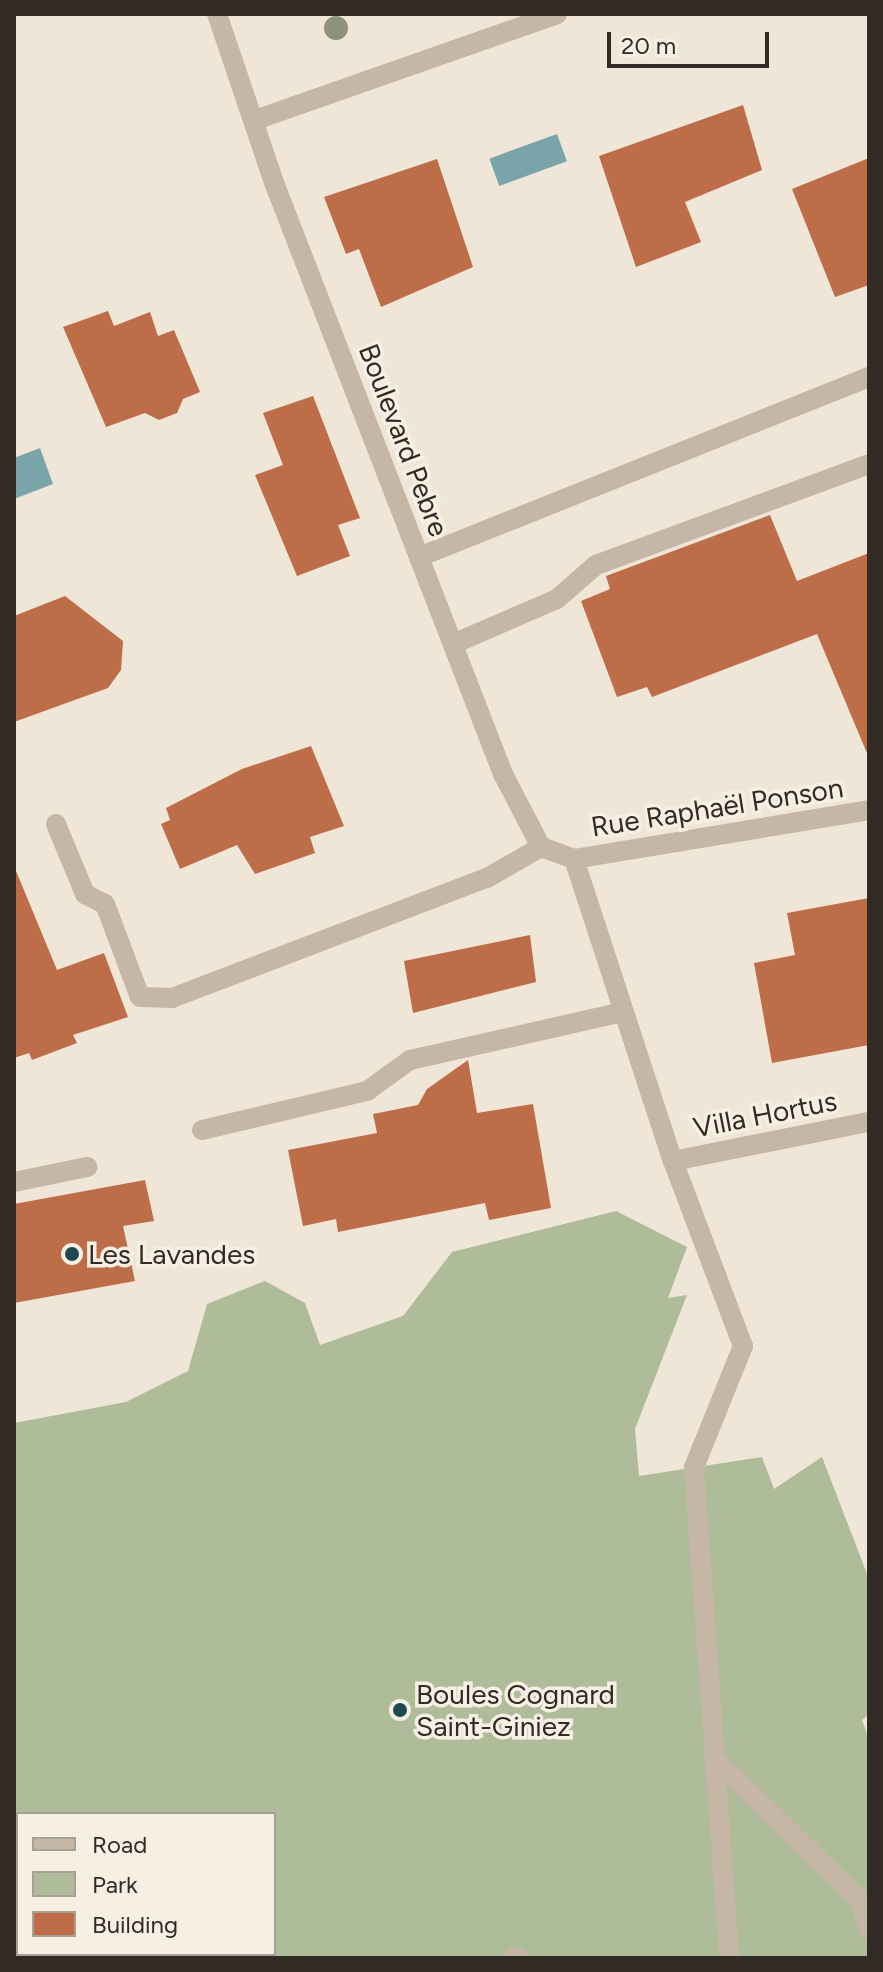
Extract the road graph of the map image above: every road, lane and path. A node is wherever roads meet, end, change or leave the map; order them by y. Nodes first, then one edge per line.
1 (217, 14) edge
2 (557, 14) edge
3 (255, 120) junction
4 (869, 377) edge
5 (869, 464) edge
6 (419, 557) junction
7 (453, 644) junction
8 (869, 810) edge
9 (56, 824) dead end
10 (541, 847) junction
11 (574, 859) junction
12 (623, 1012) junction
13 (869, 1122) edge
14 (202, 1130) dead end
15 (673, 1161) junction
16 (87, 1167) dead end
17 (14, 1182) edge
18 (719, 1763) junction
19 (869, 1930) edge
20 (513, 1958) edge
21 (519, 1958) edge
22 (729, 1958) edge

1 - 3 street, Boulevard Pebre
2 - 3 street
3 - 6 street, Boulevard Pebre
4 - 6 street
5 - 7 street
6 - 7 street, Boulevard Pebre
7 - 10 street, Boulevard Pebre
8 - 11 street, Rue Raphaël Ponson
9 - 10 street
10 - 11 street
11 - 12 street
12 - 14 street
12 - 15 street
13 - 15 street, Villa Hortus
15 - 18 street
16 - 17 street
18 - 19 street
18 - 22 street
20 - 21 street

